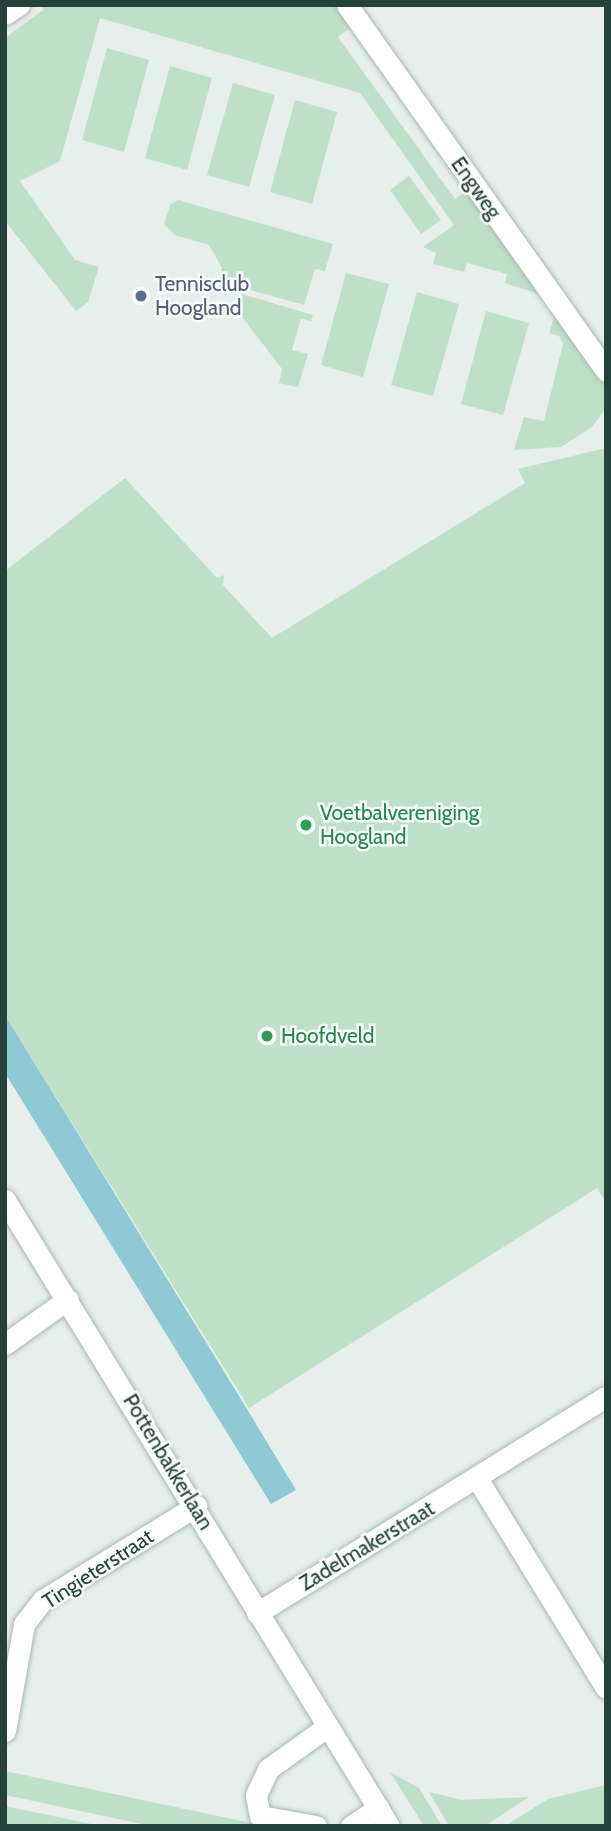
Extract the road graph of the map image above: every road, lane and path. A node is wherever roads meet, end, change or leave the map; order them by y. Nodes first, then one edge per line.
1 (19, 5) edge
2 (347, 5) edge
3 (5, 15) edge
4 (606, 371) edge
5 (5, 1200) edge
6 (68, 1299) junction
7 (5, 1344) edge
8 (606, 1397) edge
9 (478, 1480) junction
10 (196, 1506) junction
11 (257, 1613) junction
12 (606, 1688) edge
13 (325, 1728) junction
14 (5, 1731) edge
15 (384, 1817) edge
16 (316, 1826) edge
17 (351, 1826) edge

1 - 3 street
2 - 4 street, Engweg
5 - 6 street, Pottenbakkerlaan
6 - 7 street
6 - 10 street, Pottenbakkerlaan
8 - 9 street, Zadelmakerstraat
9 - 11 street, Zadelmakerstraat
9 - 12 street
10 - 11 street, Pottenbakkerlaan
10 - 14 street, Tingieterstraat
11 - 13 street, Pottenbakkerlaan
13 - 15 street, Pottenbakkerlaan
13 - 16 street
15 - 17 street, Pottenbakkerlaan

